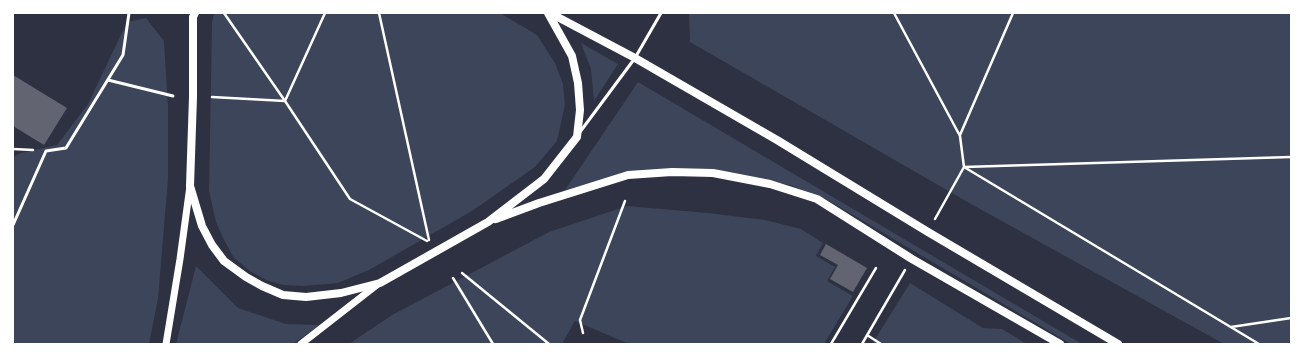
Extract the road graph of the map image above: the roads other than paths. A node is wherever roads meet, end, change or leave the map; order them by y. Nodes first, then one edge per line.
1 (128, 13) edge
2 (549, 13) edge
3 (661, 13) edge
4 (194, 14) edge
5 (635, 58) junction
6 (108, 80) junction
7 (173, 96) dead end
8 (577, 137) junction
9 (190, 186) junction
10 (488, 222) junction
11 (13, 225) edge
12 (380, 283) junction
13 (166, 344) edge
14 (301, 344) edge
15 (1060, 344) edge
16 (1118, 344) edge

1 - 6 lane
2 - 5 main road
2 - 8 main road
3 - 5 lane
4 - 9 main road
5 - 8 lane
5 - 16 main road
6 - 7 lane
6 - 11 lane
8 - 10 main road
9 - 12 main road
9 - 13 street
10 - 12 main road
10 - 15 main road
12 - 14 street

